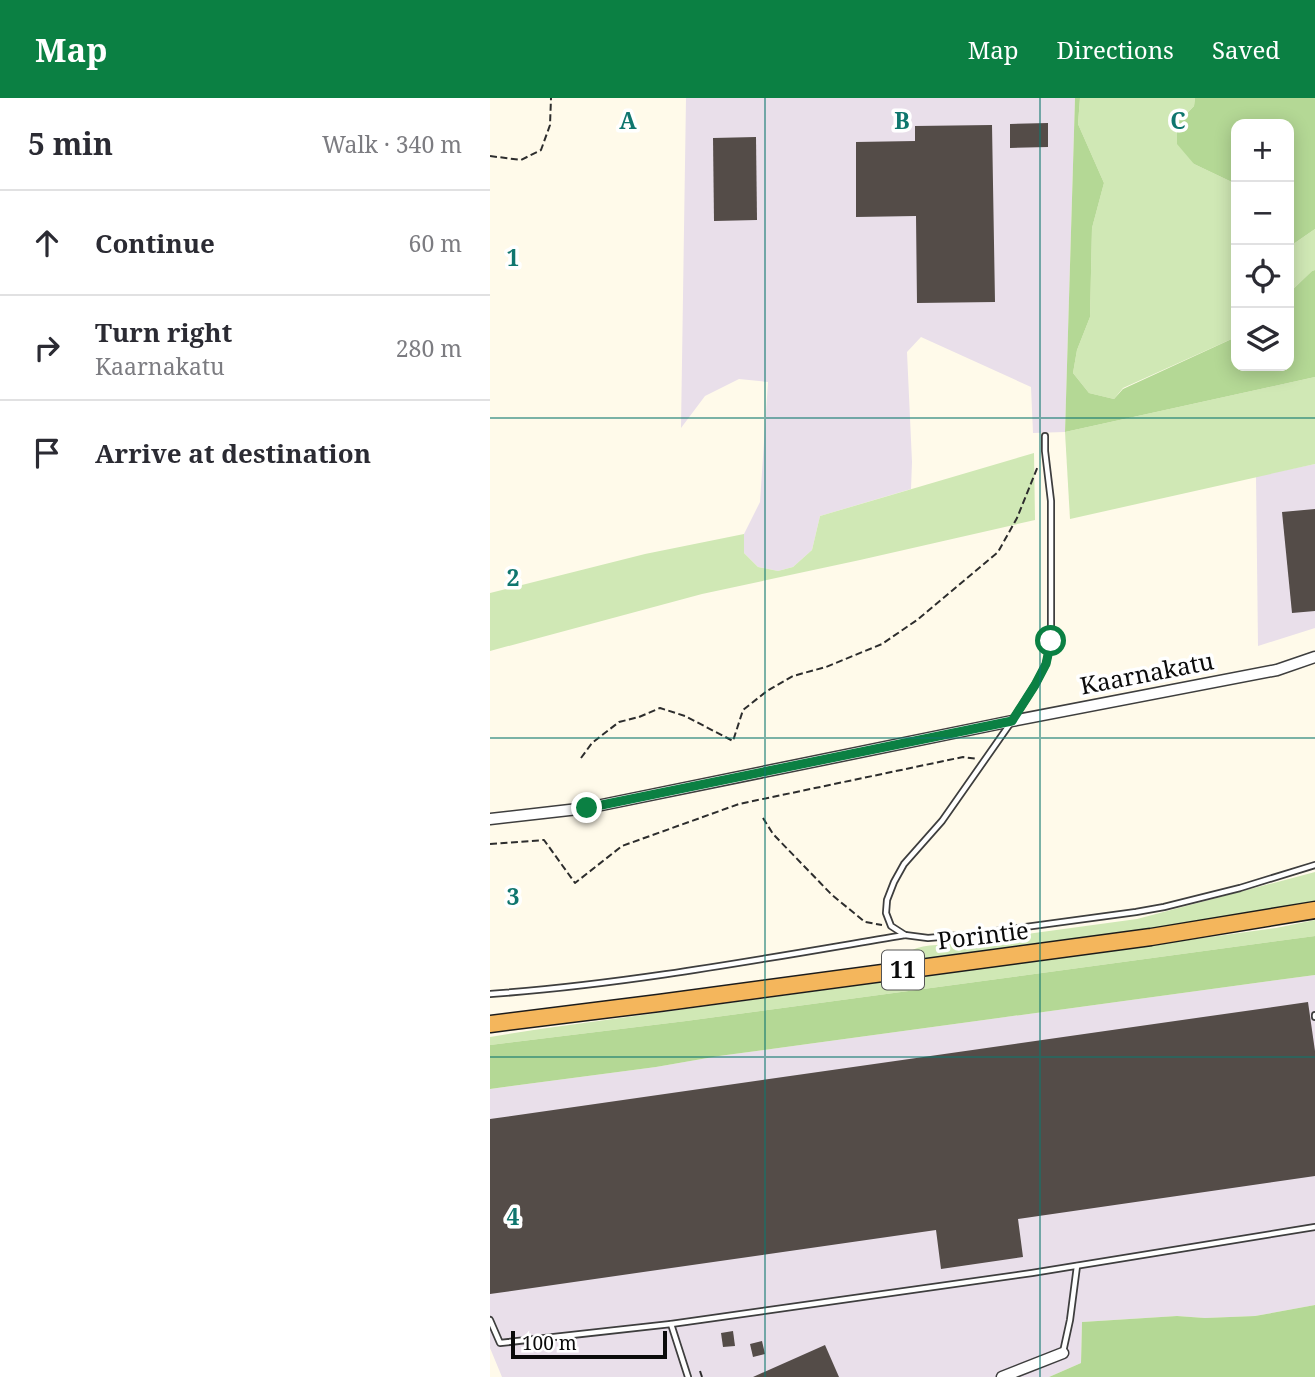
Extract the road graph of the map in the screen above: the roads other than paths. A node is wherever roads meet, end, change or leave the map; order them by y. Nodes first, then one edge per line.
1 (1045, 436) dead end
2 (1315, 657) edge
3 (1012, 721) junction
4 (490, 819) edge
5 (1315, 864) edge
6 (1315, 910) edge
7 (905, 935) junction
8 (490, 994) edge
9 (490, 1024) edge
10 (1315, 1227) edge
11 (1077, 1266) junction
12 (490, 1320) edge
13 (671, 1324) junction
14 (1063, 1353) joint
15 (688, 1377) edge
16 (1002, 1377) edge

1 - 3 lane
2 - 3 street, Kaarnakatu
3 - 4 street, Kaarnakatu
3 - 7 lane
5 - 7 lane
6 - 9 highway, Porintie / 11
7 - 8 lane
10 - 11 lane
11 - 13 lane
11 - 14 lane
12 - 13 lane
13 - 15 lane
14 - 16 street

